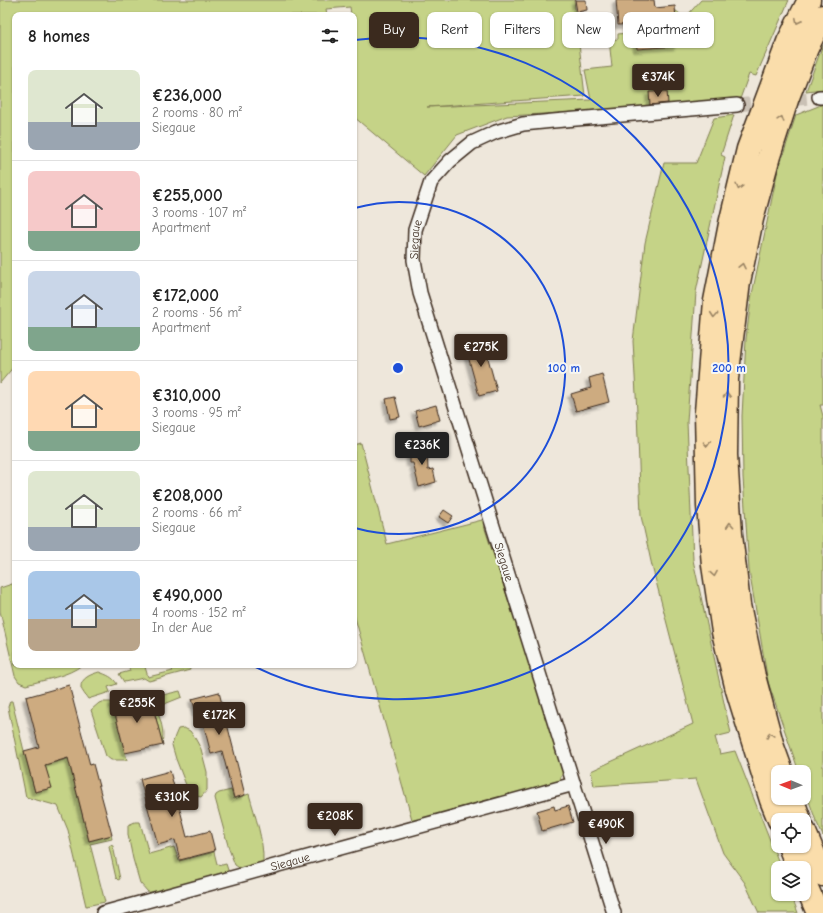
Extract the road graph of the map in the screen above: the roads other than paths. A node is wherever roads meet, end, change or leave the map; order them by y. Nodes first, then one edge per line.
1 (808, 0) edge
2 (823, 16) edge
3 (737, 105) tunnel mouth
4 (779, 765) edge
5 (574, 784) junction
6 (776, 813) edge
7 (811, 847) edge
8 (823, 875) edge
9 (811, 897) edge
10 (102, 913) edge
11 (614, 913) edge
12 (818, 913) edge

1 -> 6 highway
4 -> 2 highway
3 - 5 street, Siegaue
5 - 10 street, Siegaue
5 - 11 street
7 - 8 highway
9 - 12 highway

